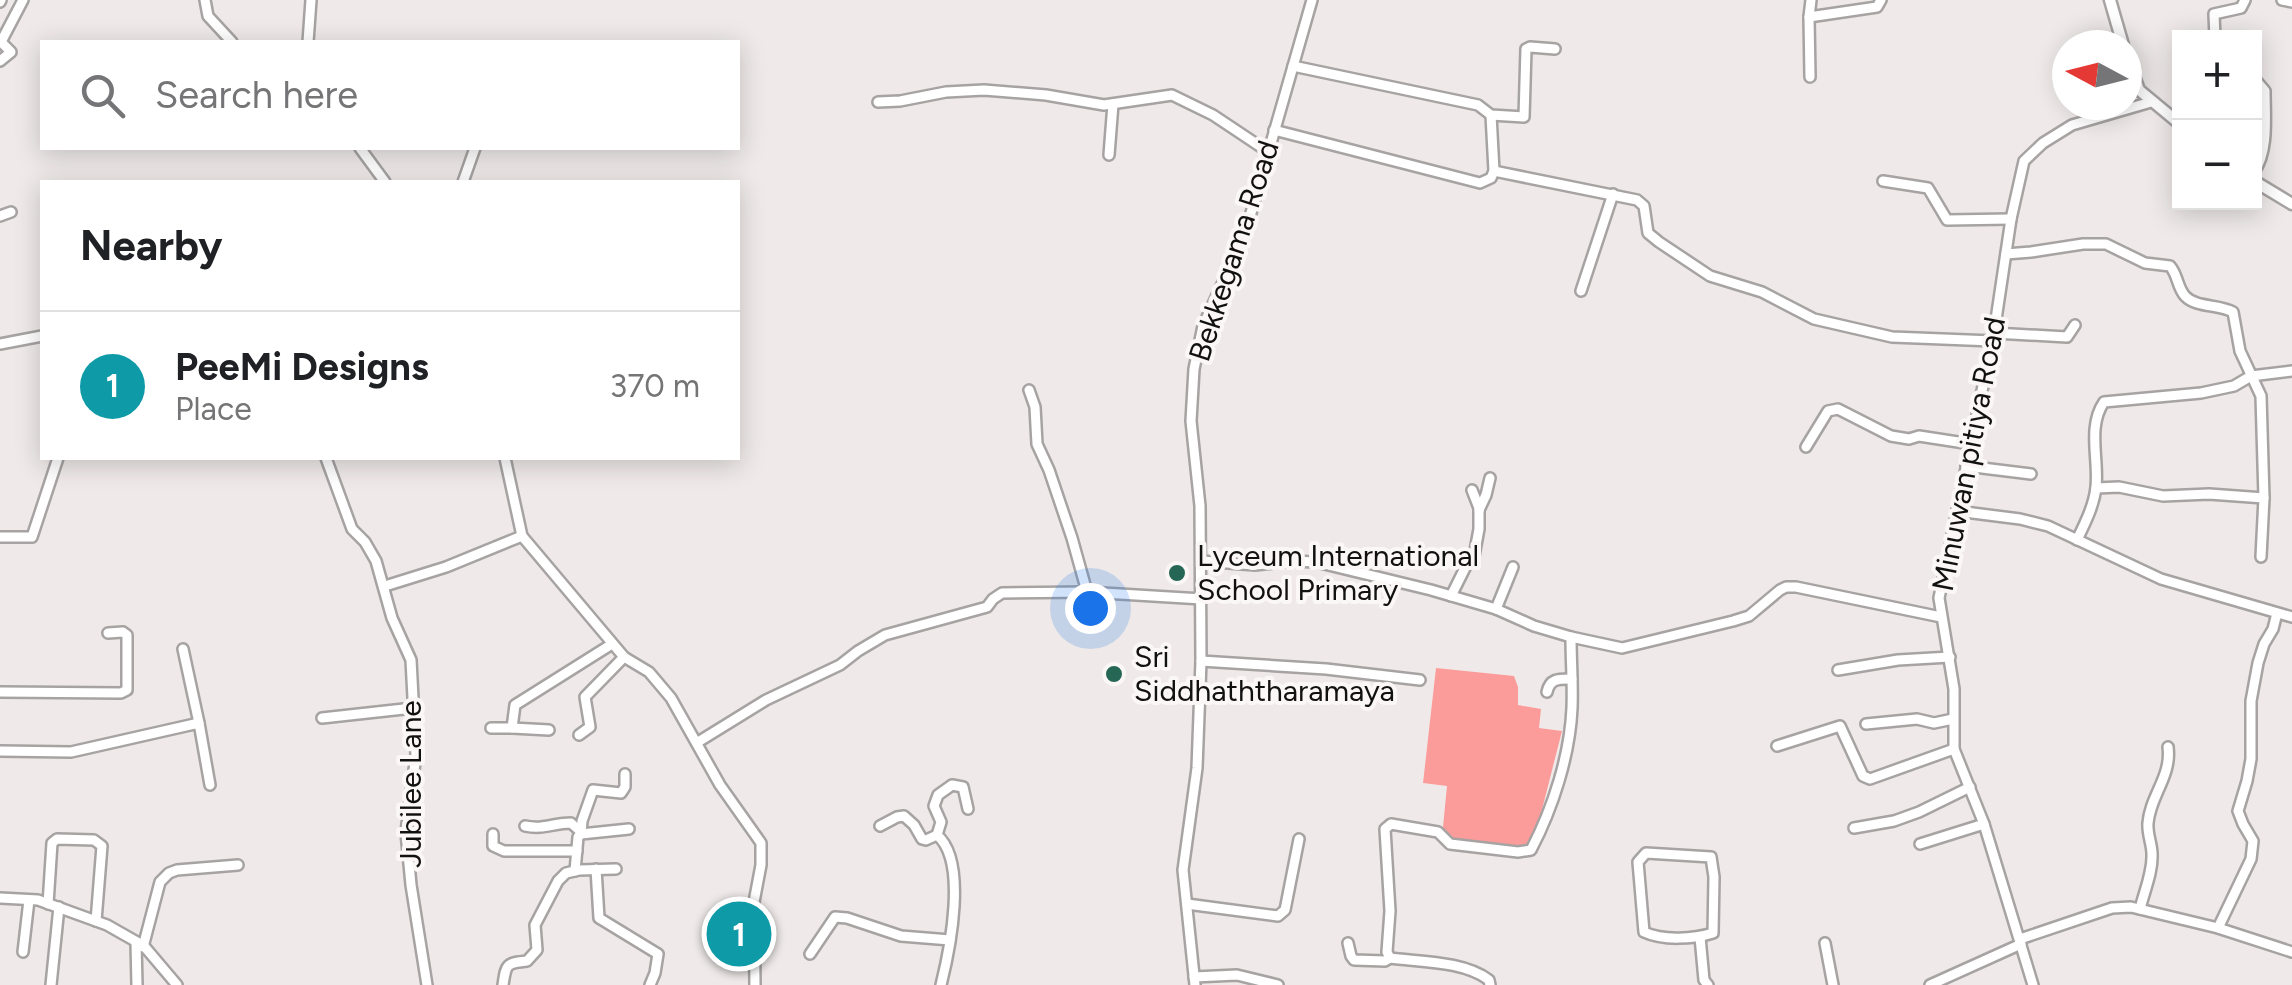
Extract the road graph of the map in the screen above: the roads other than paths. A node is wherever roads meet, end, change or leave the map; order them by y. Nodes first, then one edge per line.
1 (23, 0) edge
2 (205, 0) edge
3 (312, 0) edge
4 (1312, 0) edge
5 (1811, 0) edge
6 (1882, 0) edge
7 (2112, 0) edge
8 (2245, 0) edge
9 (2282, 0) edge
10 (2292, 2) edge
11 (1809, 17) junction
12 (2120, 30) edge
13 (2215, 30) edge
14 (230, 40) edge
15 (308, 40) edge
16 (0, 42) edge
17 (1555, 49) dead end
18 (0, 61) edge
19 (1292, 66) junction
20 (1810, 77) dead end
21 (2262, 88) edge
22 (2142, 93) edge
23 (878, 102) dead end
24 (2151, 102) junction
25 (1113, 104) junction
26 (1491, 115) junction
27 (2175, 120) edge
28 (1274, 130) junction
29 (361, 150) edge
30 (475, 150) edge
31 (2262, 150) edge
32 (1268, 151) junction
33 (1109, 156) dead end
34 (1494, 171) junction
35 (384, 180) edge
36 (463, 180) edge
37 (1884, 181) dead end
38 (2262, 186) edge
39 (1613, 194) junction
40 (2292, 204) edge
41 (2011, 219) junction
42 (2006, 254) junction
43 (1581, 291) dead end
44 (2076, 325) dead end
45 (40, 336) edge
46 (1994, 337) junction
47 (0, 344) edge
48 (2292, 371) edge
49 (2252, 376) junction
50 (1028, 390) dead end
51 (1970, 444) junction
52 (1806, 446) dead end
53 (57, 460) edge
54 (327, 460) edge
55 (506, 460) edge
56 (1966, 466) junction
57 (2031, 474) dead end
58 (1490, 478) dead end
59 (2096, 488) junction
60 (1472, 490) dead end
61 (2264, 498) junction
62 (1480, 510) junction
63 (1958, 511) junction
64 (522, 536) junction
65 (0, 537) edge
66 (2077, 540) junction
67 (2261, 557) dead end
68 (1202, 562) junction
69 (1513, 567) dead end
70 (384, 586) junction
71 (1087, 592) junction
72 (1452, 596) junction
73 (1202, 599) junction
74 (1496, 609) junction
75 (2277, 612) junction
76 (1940, 617) junction
77 (2292, 617) edge
78 (108, 633) dead end
79 (1570, 638) junction
80 (612, 644) junction
81 (183, 650) dead end
82 (1950, 657) junction
83 (624, 658) junction
84 (1202, 661) junction
85 (1838, 670) dead end
86 (1572, 679) junction
87 (1420, 680) dead end
88 (0, 692) edge
89 (1547, 692) dead end
90 (413, 708) junction
91 (322, 718) dead end
92 (1953, 718) junction
93 (199, 724) junction
94 (1866, 724) dead end
95 (491, 728) dead end
96 (512, 728) junction
97 (550, 730) dead end
98 (580, 735) dead end
99 (698, 742) junction
100 (1777, 746) dead end
101 (2168, 747) dead end
102 (1954, 748) junction
103 (0, 751) edge
104 (624, 774) dead end
105 (210, 785) dead end
106 (1970, 787) junction
107 (968, 808) dead end
108 (1984, 824) junction
109 (525, 826) dead end
110 (880, 826) dead end
111 (1854, 828) dead end
112 (629, 829) dead end
113 (493, 834) dead end
114 (581, 834) junction
115 (937, 835) junction
116 (1299, 839) dead end
117 (1920, 844) dead end
118 (577, 851) junction
119 (238, 866) dead end
120 (616, 868) dead end
121 (596, 869) junction
122 (575, 871) junction
123 (0, 898) edge
124 (28, 900) junction
125 (1187, 904) junction
126 (54, 906) junction
127 (2140, 909) junction
128 (96, 921) junction
129 (2218, 928) junction
130 (1700, 938) junction
131 (950, 940) junction
132 (1348, 943) dead end
133 (2021, 943) junction
134 (140, 944) junction
135 (1824, 944) dead end
136 (23, 952) dead end
137 (2292, 952) edge
138 (810, 954) dead end
139 (1390, 958) junction
140 (1194, 981) edge
141 (51, 985) edge
142 (137, 985) edge
143 (177, 985) edge
144 (427, 985) edge
145 (504, 985) edge
146 (650, 985) edge
147 (756, 985) edge
148 (941, 985) edge
149 (1278, 985) edge
150 (1490, 985) edge
151 (1708, 985) edge
152 (1833, 985) edge
153 (1930, 985) edge
154 (2032, 985) edge

1 - 16 street
2 - 14 street
3 - 15 street
4 - 19 street, Bekkegama Road
5 - 11 street
6 - 11 street
7 - 12 street
8 - 13 street
9 - 10 street
11 - 20 street
16 - 18 street
17 - 26 street
19 - 26 street
19 - 28 street, Bekkegama Road
21 - 31 street
22 - 24 street
23 - 25 street
24 - 27 street
24 - 41 street, Minuwan pitiya Road
25 - 32 street
25 - 33 street
26 - 34 street
28 - 32 street, Bekkegama Road
28 - 34 street
29 - 35 street
30 - 36 street
32 - 68 street, Bekkegama Road
34 - 39 street
37 - 41 street
38 - 40 street
39 - 43 street
39 - 46 street
41 - 42 street, Minuwan pitiya Road
42 - 46 street, Minuwan pitiya Road
42 - 49 street
44 - 46 street
45 - 47 street
46 - 51 street, Minuwan pitiya Road
48 - 49 street
49 - 59 street
49 - 61 street
50 - 71 street
51 - 52 street
51 - 56 street, Minuwan pitiya Road
53 - 65 street
54 - 70 street, Jubilee Lane
55 - 64 street
56 - 57 street
56 - 63 street, Minuwan pitiya Road
58 - 62 street
59 - 61 street
59 - 66 street
60 - 62 street
61 - 67 street
62 - 72 street
63 - 66 street
63 - 76 street, Minuwan pitiya Road
64 - 70 street
64 - 80 street
66 - 75 street
68 - 72 street
68 - 73 street, Bekkegama Road
69 - 74 street
70 - 90 street, Jubilee Lane
71 - 73 street
71 - 99 street
72 - 74 street
73 - 84 street, Bekkegama Road
74 - 79 street
75 - 77 street
75 - 129 street
76 - 79 street
76 - 82 street, Minuwan pitiya Road
78 - 88 street
79 - 86 street
80 - 83 street
80 - 96 street
81 - 93 street
82 - 85 street
82 - 92 street, Minuwan pitiya Road
83 - 98 street
83 - 99 street
84 - 87 street
84 - 125 street, Bekkegama Road
86 - 89 street
86 - 139 street
90 - 91 street
90 - 144 street, Jubilee Lane
92 - 94 street
92 - 102 street, Minuwan pitiya Road
93 - 103 street
93 - 105 street
95 - 96 street
96 - 97 street
99 - 147 street
100 - 102 street
101 - 127 street
102 - 106 street, Minuwan pitiya Road
104 - 114 street
106 - 108 street, Minuwan pitiya Road
106 - 111 street
107 - 115 street
108 - 117 street
108 - 133 street, Minuwan pitiya Road
109 - 114 street
110 - 115 street
112 - 114 street
113 - 118 street
114 - 118 street
115 - 131 street
116 - 125 street
118 - 122 street
119 - 134 street
120 - 121 street
121 - 122 street
121 - 146 street
122 - 145 street
123 - 124 street
124 - 126 street
124 - 136 street
125 - 140 street, Bekkegama Road
126 - 128 street
126 - 128 street
126 - 141 street
127 - 129 street
127 - 133 street
128 - 134 street
129 - 137 street
130 - 130 street
130 - 151 street
131 - 138 street
131 - 148 street
132 - 139 street
133 - 153 street
133 - 154 street, Minuwan pitiya Road
134 - 142 street
134 - 143 street
135 - 152 street
139 - 150 street
140 - 149 street

